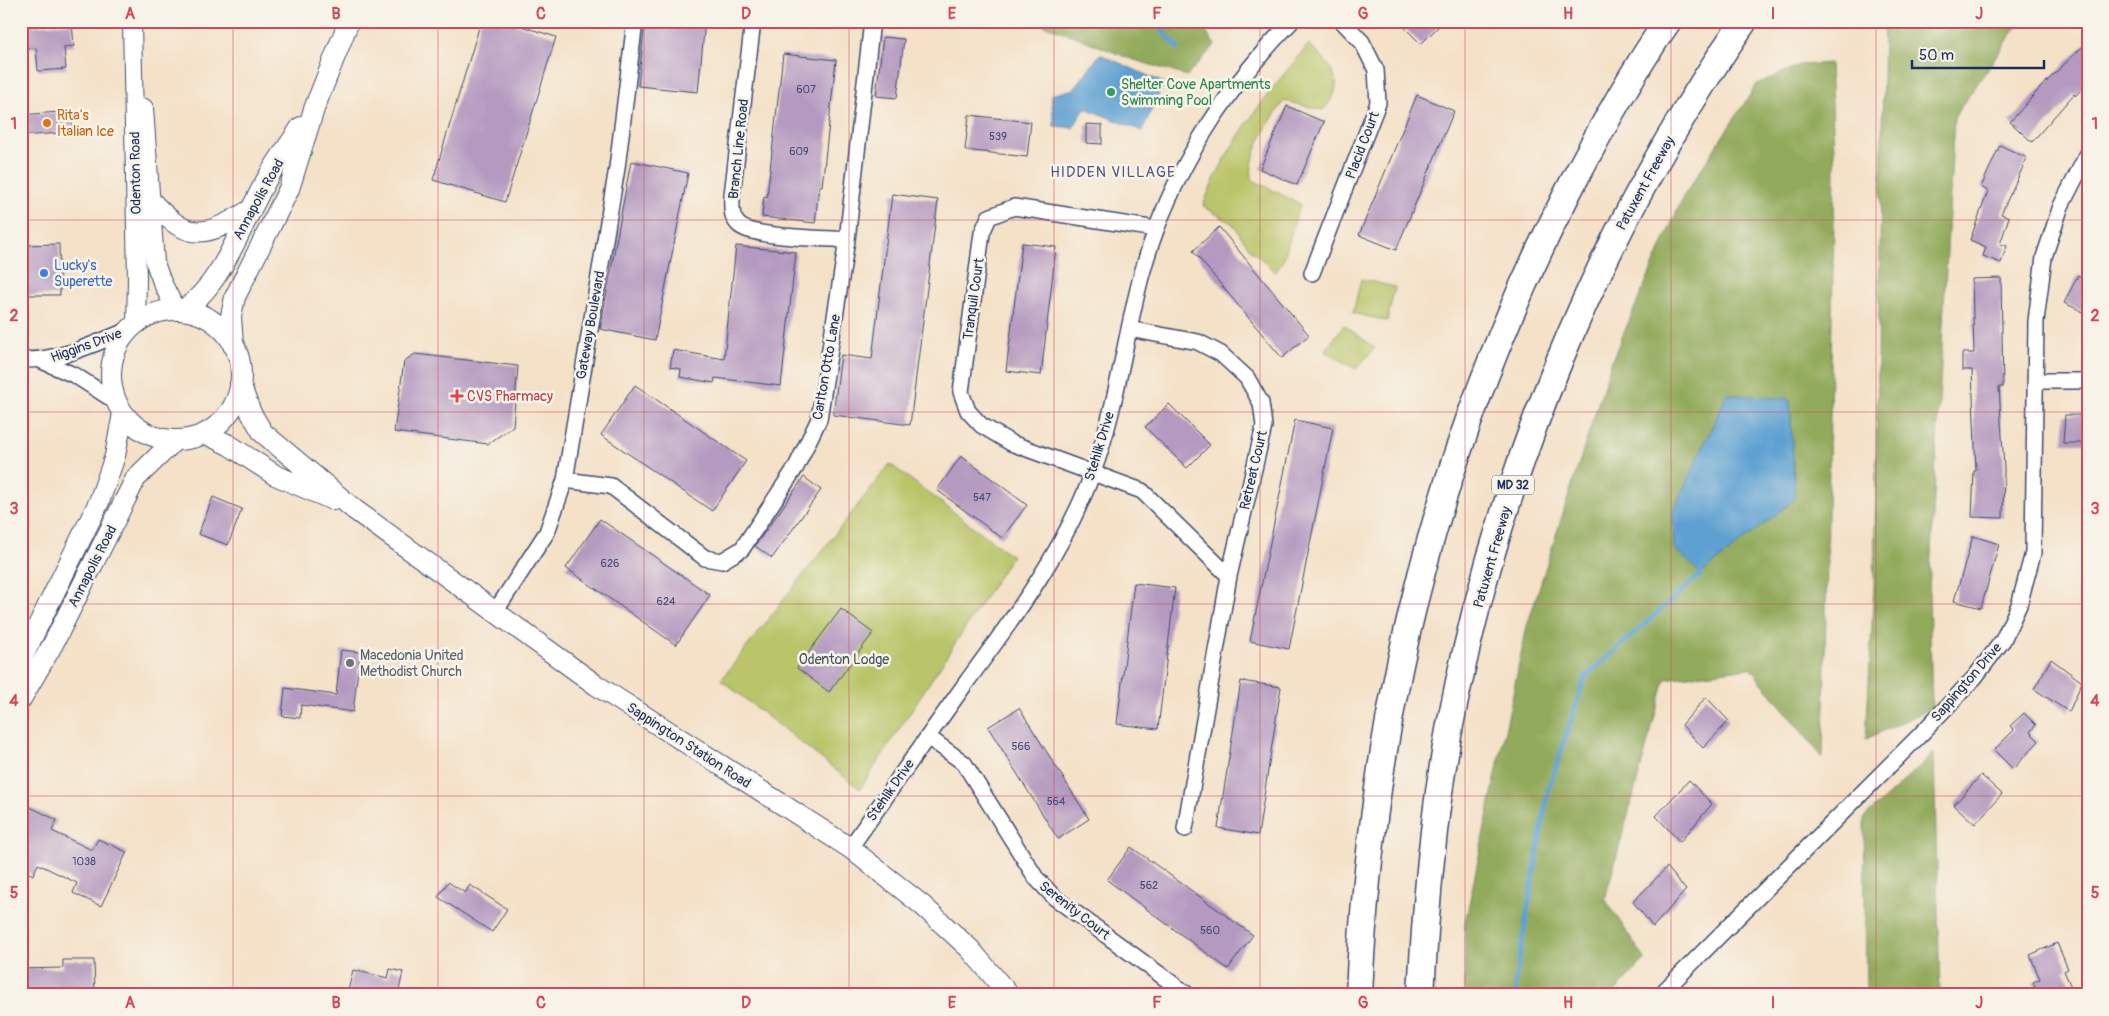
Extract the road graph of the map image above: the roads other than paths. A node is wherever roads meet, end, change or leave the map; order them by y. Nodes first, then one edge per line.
1 (133, 21) edge
2 (349, 21) edge
3 (636, 21) edge
4 (753, 21) edge
5 (872, 21) edge
6 (1292, 21) edge
7 (1342, 21) edge
8 (1668, 21) edge
9 (1744, 21) edge
10 (314, 109) junction
11 (2088, 153) edge
12 (149, 199) junction
13 (252, 209) junction
14 (1156, 229) junction
15 (847, 240) junction
16 (1312, 273) dead end
17 (180, 310) junction
18 (132, 327) junction
19 (1129, 329) junction
20 (233, 345) junction
21 (21, 360) edge
22 (42, 361) junction
23 (2036, 382) junction
24 (2088, 382) edge
25 (240, 384) junction
26 (120, 408) junction
27 (206, 434) junction
28 (174, 441) junction
29 (1093, 472) junction
30 (566, 480) junction
31 (356, 510) junction
32 (1229, 576) junction
33 (495, 612) junction
34 (21, 660) edge
35 (21, 699) edge
36 (928, 736) junction
37 (1185, 829) dead end
38 (850, 848) junction
39 (1009, 995) edge
40 (1188, 995) edge
41 (1359, 995) edge
42 (1421, 995) edge
43 (1660, 995) edge

1 - 12 street, Odenton Road
1 - 18 street, Odenton Road
2 - 10 main road, Annapolis Road
3 - 30 street, Gateway Boulevard
4 - 15 street, Branch Line Road
5 - 15 street, Carlton Otto Lane
6 - 14 street, Stehlik Drive
7 - 16 street, Placid Court
8 - 41 highway
9 - 42 highway, Patuxent Freeway / MD 32
10 - 13 main road, Annapolis Road
10 - 20 main road, Annapolis Road
11 - 23 street, Sappington Drive
12 - 13 main road
12 - 17 street, Odenton Road
13 - 17 main road, Annapolis Road
14 - 19 street, Stehlik Drive
14 - 29 street, Tranquil Court
15 - 30 street, Carlton Otto Lane
17 - 18 main road
17 - 20 main road
18 - 22 street, Higgins Drive
18 - 26 main road
19 - 29 street, Stehlik Drive
19 - 32 street, Retreat Court
20 - 25 main road
21 - 22 street, Higgins Drive
22 - 26 street, Higgins Drive
23 - 24 street
23 - 43 street, Sappington Drive
25 - 27 main road
25 - 31 main road, Sappington Station Road
26 - 28 main road
26 - 34 main road, Annapolis Road
27 - 28 main road
27 - 31 main road, Sappington Station Road
28 - 35 main road, Annapolis Road
29 - 32 street
29 - 36 street, Stehlik Drive
30 - 33 street, Gateway Boulevard
31 - 33 main road, Sappington Station Road
32 - 37 street, Retreat Court
33 - 38 main road, Sappington Station Road
36 - 38 street, Stehlik Drive
36 - 40 street, Serenity Court
38 - 39 main road, Sappington Station Road

